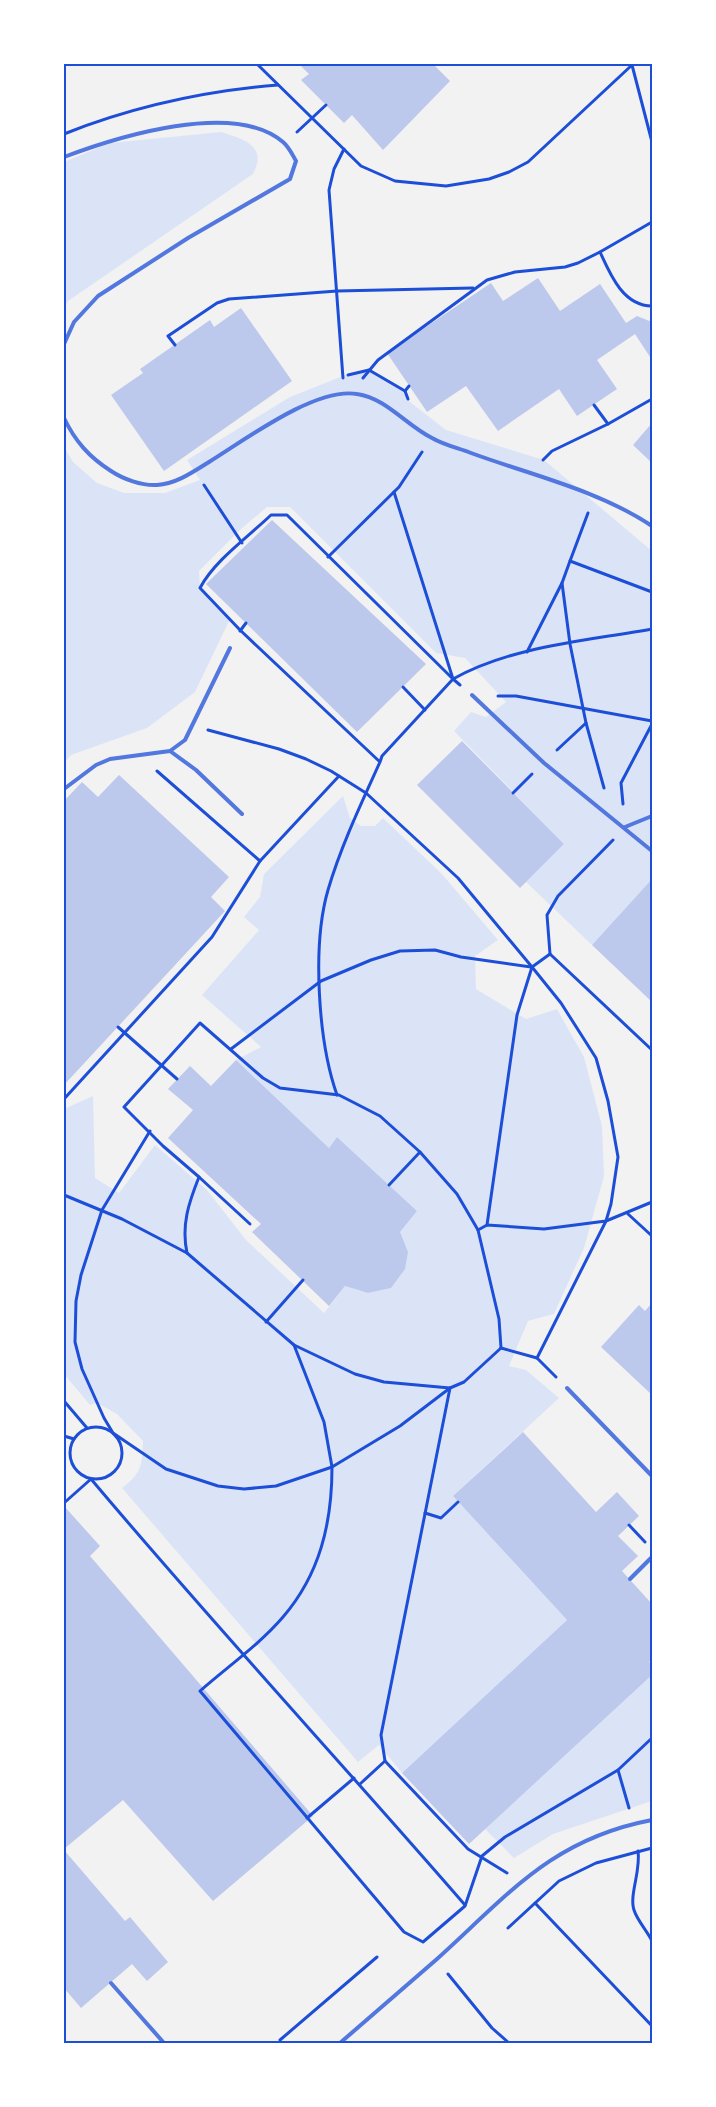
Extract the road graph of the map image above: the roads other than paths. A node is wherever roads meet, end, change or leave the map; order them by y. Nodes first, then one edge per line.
1 (64, 156) edge
2 (64, 344) edge
3 (64, 418) edge
4 (652, 526) edge
5 (230, 648) dead end
6 (472, 695) road end
7 (170, 751) junction
8 (64, 789) edge
9 (242, 814) dead end
10 (652, 816) edge
11 (625, 827) junction
12 (652, 851) edge
13 (567, 1388) road end
14 (652, 1476) edge
15 (652, 1558) edge
16 (630, 1579) dead end
17 (652, 1820) edge
18 (111, 1983) dead end
19 (164, 2043) edge
20 (340, 2043) edge

1 - 2 lane
3 - 4 lane
5 - 7 lane
6 - 11 lane
7 - 8 lane
7 - 9 lane
10 - 11 lane
11 - 12 lane
13 - 14 lane
15 - 16 lane
17 - 20 lane
18 - 19 lane

